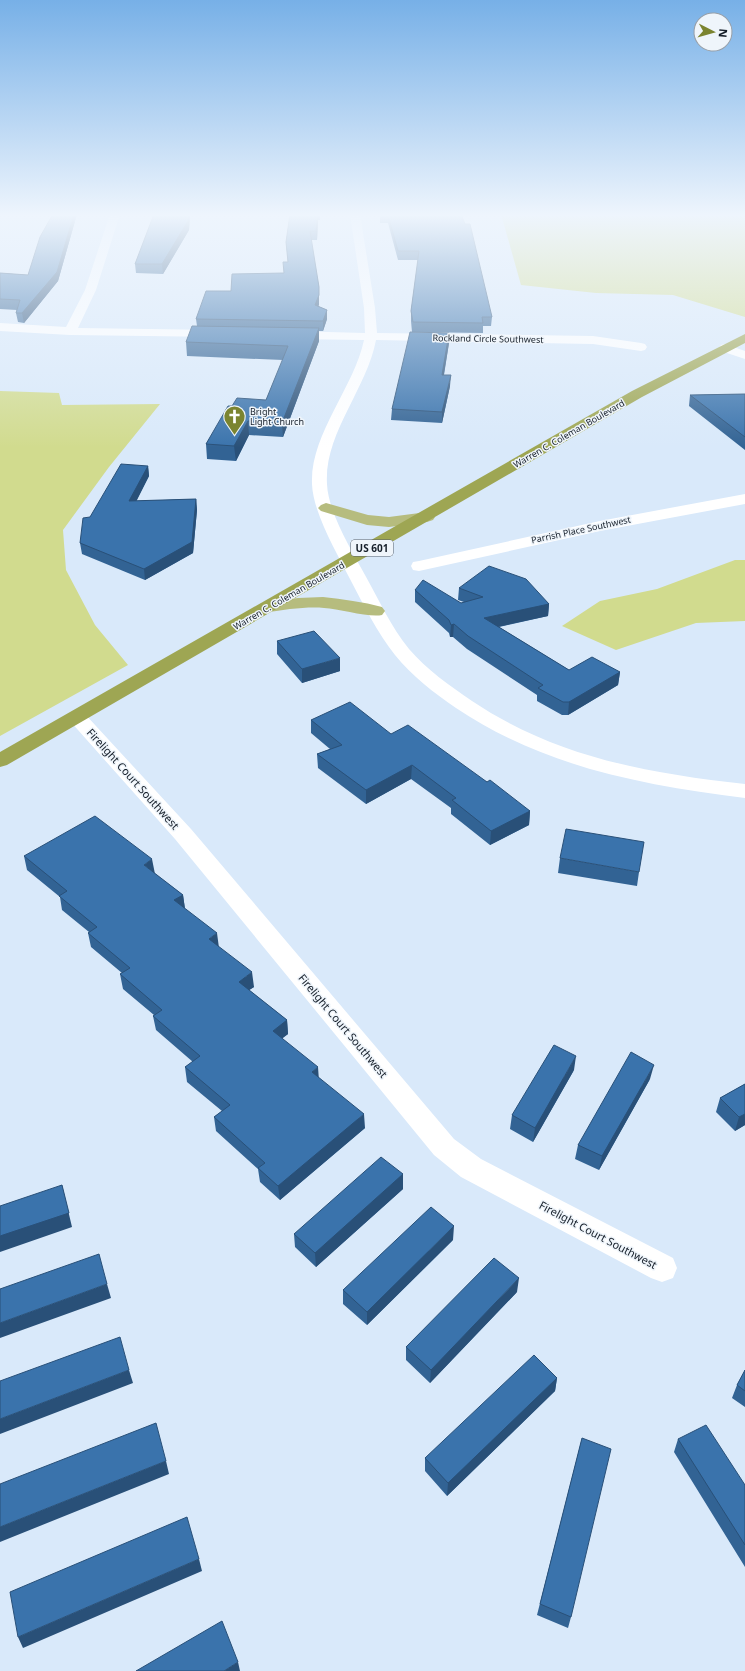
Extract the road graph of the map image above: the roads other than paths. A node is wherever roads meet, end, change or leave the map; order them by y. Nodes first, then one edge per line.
1 (89, 292) edge
2 (367, 292) edge
3 (0, 327) edge
4 (70, 331) junction
5 (227, 334) edge
6 (274, 335) edge
7 (370, 337) junction
8 (745, 338) edge
9 (641, 347) dead end
10 (725, 348) junction
11 (745, 355) edge
12 (745, 498) edge
13 (326, 508) junction
14 (427, 517) junction
15 (350, 561) junction
16 (418, 566) dead end
17 (269, 607) junction
18 (376, 611) junction
19 (77, 717) junction
20 (0, 761) edge
21 (745, 792) edge
22 (662, 1268) dead end

1 - 4 street
2 - 7 street
3 - 4 street
4 - 5 street
6 - 7 street, Rockland Circle Southwest
7 - 9 street, Rockland Circle Southwest
7 - 13 street
8 - 10 highway, Warren C. Coleman Boulevard / US 601
10 - 11 street
10 - 14 highway, Warren C. Coleman Boulevard / US 601
12 - 16 street, Parrish Place Southwest
13 - 14 main road
13 - 15 street
14 - 15 highway, Warren C. Coleman Boulevard / US 601
15 - 17 highway, Warren C. Coleman Boulevard / US 601
15 - 18 street
17 - 18 main road
17 - 19 highway, Warren C. Coleman Boulevard / US 601
18 - 21 street
19 - 20 highway, Warren C. Coleman Boulevard / US 601
19 - 22 street, Firelight Court Southwest

